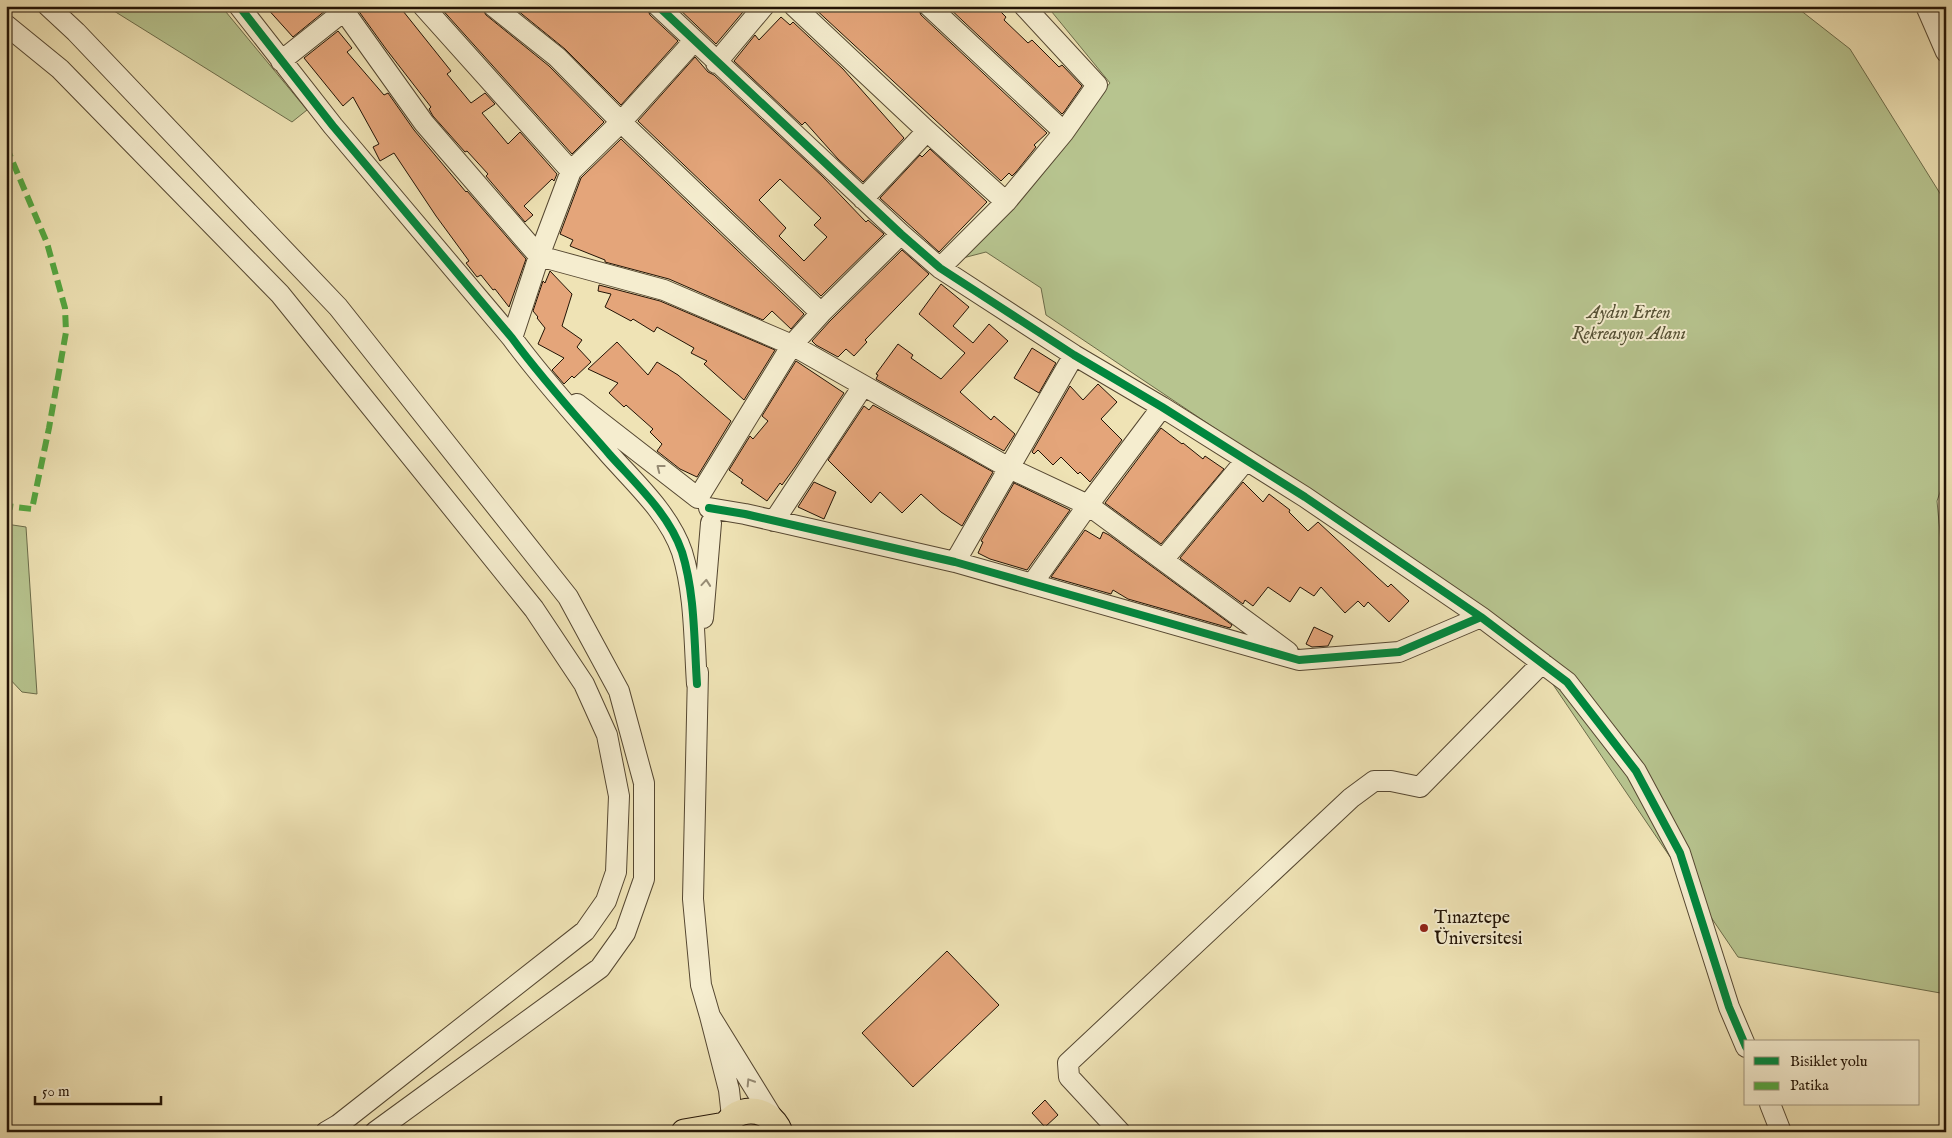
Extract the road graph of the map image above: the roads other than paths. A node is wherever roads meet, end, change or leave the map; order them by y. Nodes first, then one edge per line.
1 (48, 6) edge
2 (239, 6) edge
3 (423, 6) edge
4 (493, 6) edge
5 (658, 6) edge
6 (764, 6) edge
7 (794, 6) edge
8 (929, 6) edge
9 (1926, 6) edge
10 (1025, 7) edge
11 (344, 8) edge
12 (6, 25) edge
13 (694, 41) junction
14 (1946, 52) edge
15 (281, 61) junction
16 (716, 63) junction
17 (621, 122) junction
18 (927, 131) junction
19 (1064, 132) junction
20 (571, 171) junction
21 (863, 200) junction
22 (1006, 202) junction
23 (901, 234) junction
24 (539, 256) junction
25 (940, 268) junction
26 (821, 313) junction
27 (512, 338) junction
28 (792, 345) junction
29 (1074, 355) junction
30 (539, 374) junction
31 (863, 386) junction
32 (1162, 407) junction
33 (1246, 460) junction
34 (1008, 468) junction
35 (1088, 505) junction
36 (706, 510) junction
37 (774, 521) junction
38 (671, 528) junction
39 (1163, 560) junction
40 (955, 562) junction
41 (1032, 584) junction
42 (1481, 617) junction
43 (1299, 660) junction
44 (1542, 663) junction
45 (697, 684) junction
46 (710, 1016) junction
47 (1744, 1042) edge
48 (1771, 1106) edge
49 (727, 1125) edge
50 (778, 1127) edge
51 (326, 1132) edge
52 (376, 1132) edge
53 (684, 1132) edge
54 (1120, 1132) edge
55 (1781, 1132) edge

1 - 52 street
2 - 15 street
3 - 20 street
4 - 17 street
5 - 13 street
6 - 16 street
7 - 18 street
8 - 19 street
9 - 14 street
10 - 19 street
11 - 15 street
11 - 24 street
12 - 51 street
13 - 16 street
13 - 17 street
15 - 27 street
16 - 21 street
17 - 20 street
17 - 26 street
18 - 21 street
18 - 22 street
19 - 22 street
20 - 24 street
21 - 23 street
22 - 25 street
23 - 25 street
23 - 26 street
24 - 27 street
24 - 28 street
25 - 29 street
26 - 28 street
27 - 30 street
28 - 31 street
28 - 36 street
29 - 32 street
29 - 34 street
36 -> 30 street
30 - 38 street
31 - 34 street
31 - 37 street
32 - 33 street
32 - 35 street
33 - 39 street
33 - 42 street
34 - 35 street
34 - 40 street
35 - 39 street
35 - 41 street
36 - 37 street
36 - 38 street
36 - 38 street
45 -> 36 street
37 - 40 street
38 - 45 street
39 - 43 street
40 - 41 street
41 - 43 street
42 - 43 street
42 - 44 street
44 - 47 street
44 - 54 street
45 - 46 street
46 - 49 street
50 -> 46 street
48 - 55 street
49 - 50 main road
49 - 53 main road

